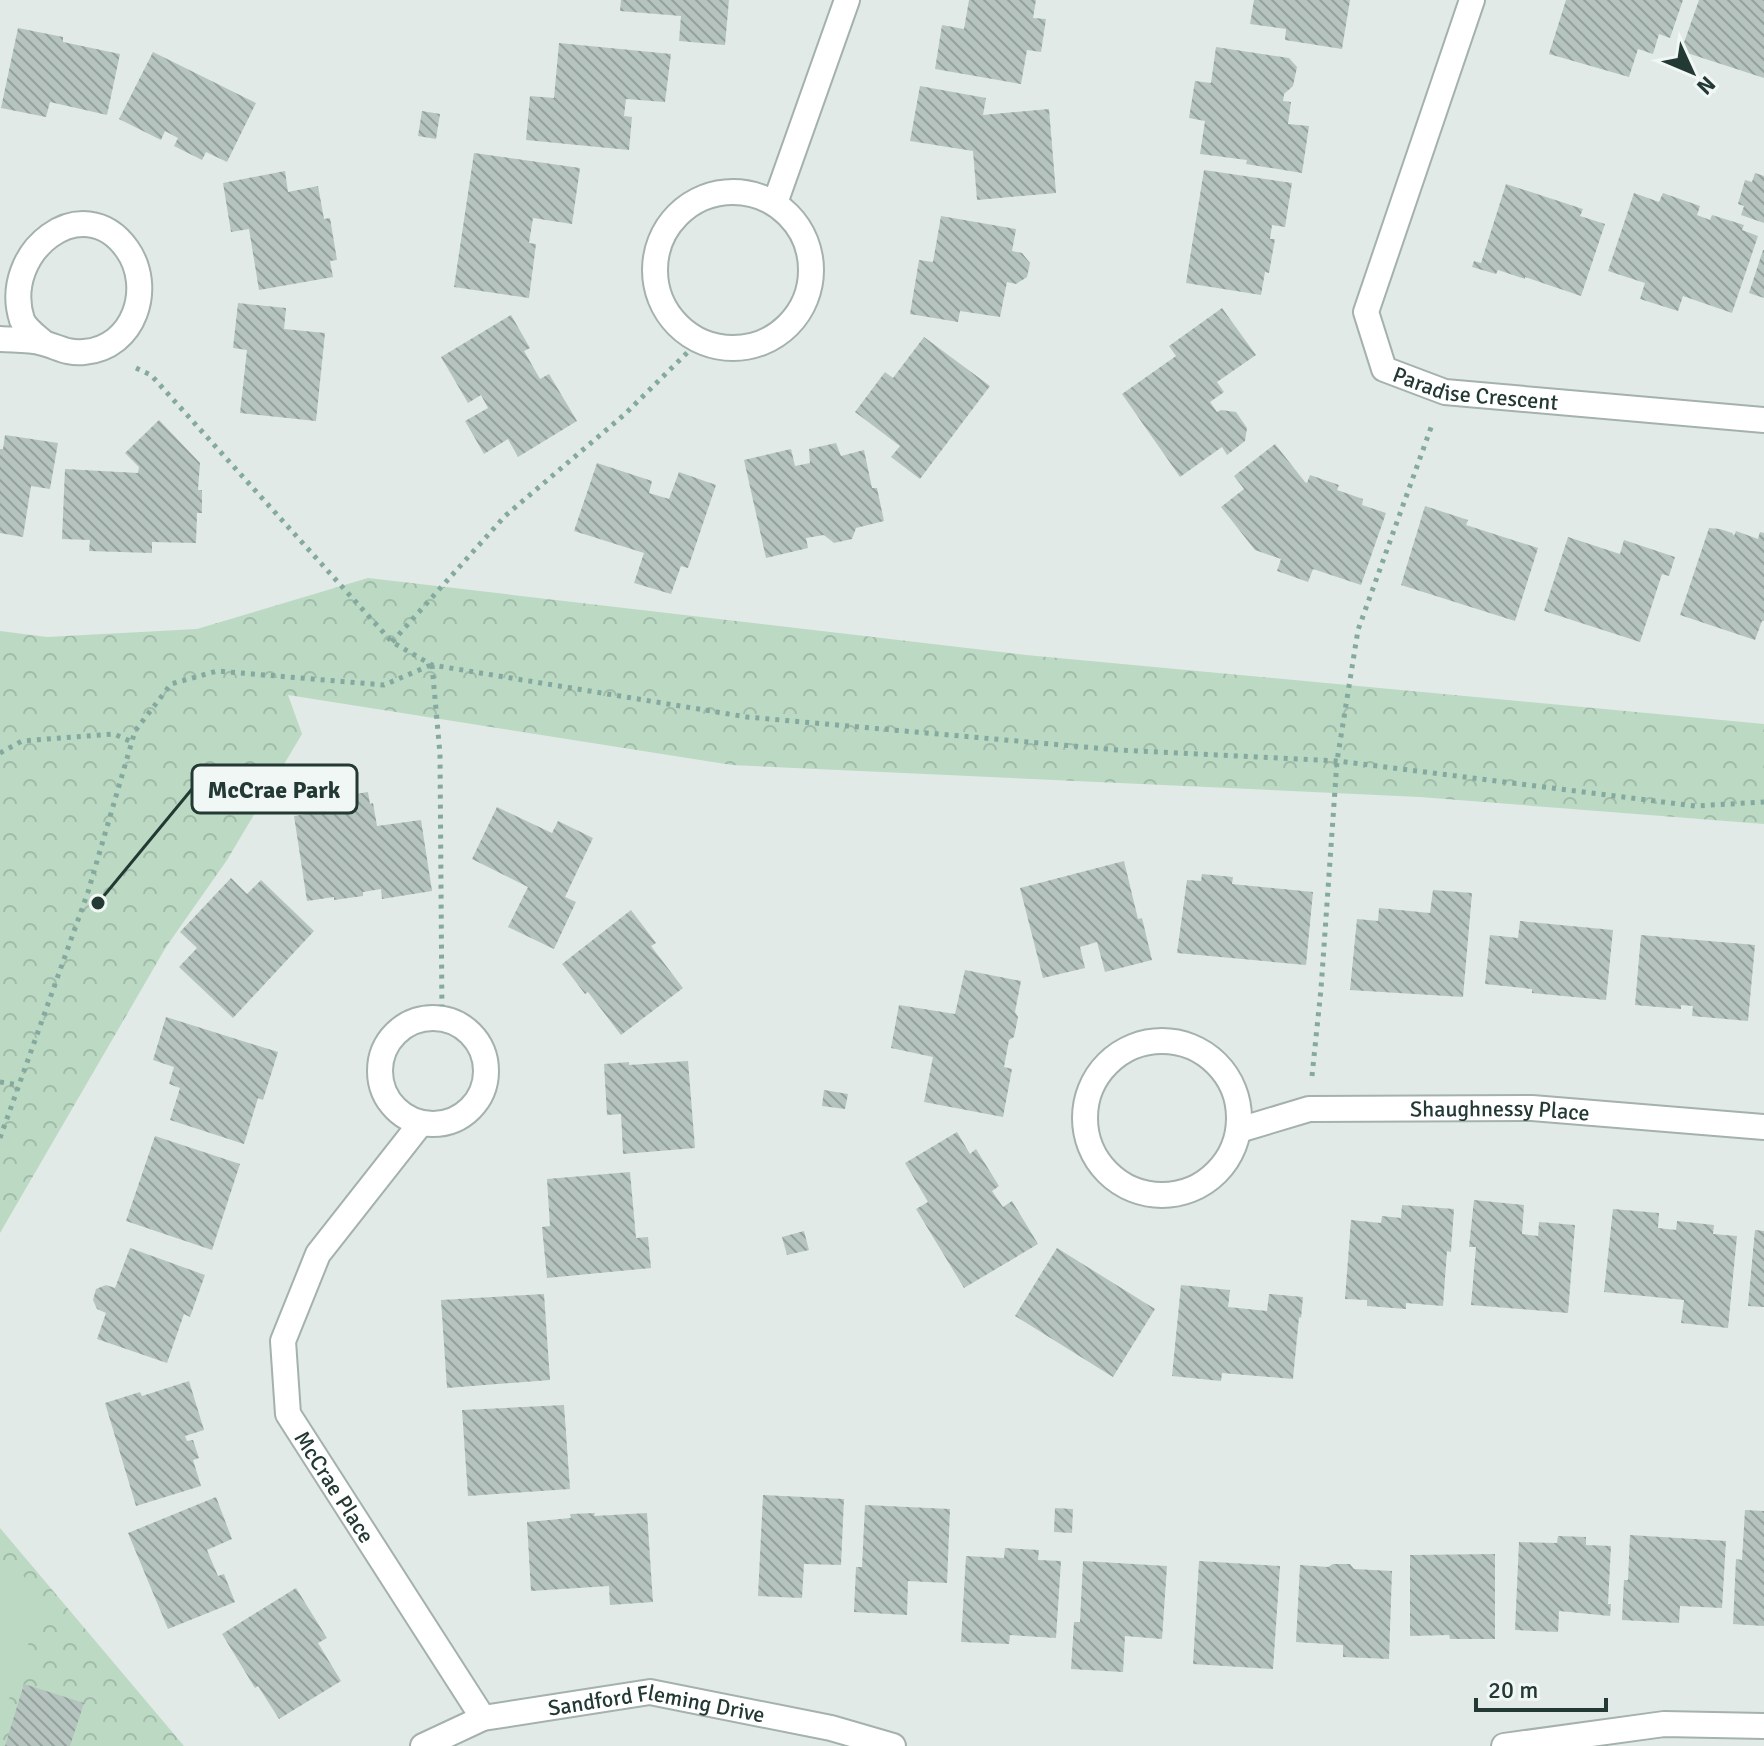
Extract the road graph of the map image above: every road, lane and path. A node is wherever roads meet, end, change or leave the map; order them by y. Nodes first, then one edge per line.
1 (847, 0) edge
2 (1472, 0) edge
3 (775, 203) junction
4 (0, 339) edge
5 (699, 341) junction
6 (43, 342) junction
7 (99, 349) junction
8 (1445, 392) junction
9 (1764, 420) edge
10 (392, 642) junction
11 (432, 665) junction
12 (132, 742) junction
13 (0, 753) edge
14 (1337, 761) junction
15 (1764, 802) edge
16 (442, 1018) junction
17 (0, 1082) edge
18 (19, 1085) junction
19 (1309, 1109) junction
20 (421, 1123) junction
21 (1764, 1127) edge
22 (1239, 1130) junction
23 (0, 1138) edge
24 (483, 1718) junction
25 (1764, 1726) edge
26 (423, 1746) edge
27 (893, 1746) edge
28 (1504, 1746) edge

1 - 3 street
2 - 8 street, Paradise Crescent
3 - 5 street
3 - 5 street
4 - 6 street
5 - 10 path
6 - 7 street
6 - 7 street
7 - 10 path
8 - 9 street, Paradise Crescent
8 - 14 path
10 - 11 path
11 - 12 path
11 - 14 path
11 - 16 path
12 - 13 path
12 - 18 path
14 - 15 path
14 - 19 path
16 - 20 street
16 - 20 street
17 - 18 path
18 - 23 path
19 - 21 street, Shaughnessy Place
19 - 22 street, Shaughnessy Place
20 - 24 street, McCrae Place
22 - 22 street
24 - 26 street, Sandford Fleming Drive
24 - 27 street, Sandford Fleming Drive
25 - 28 street

